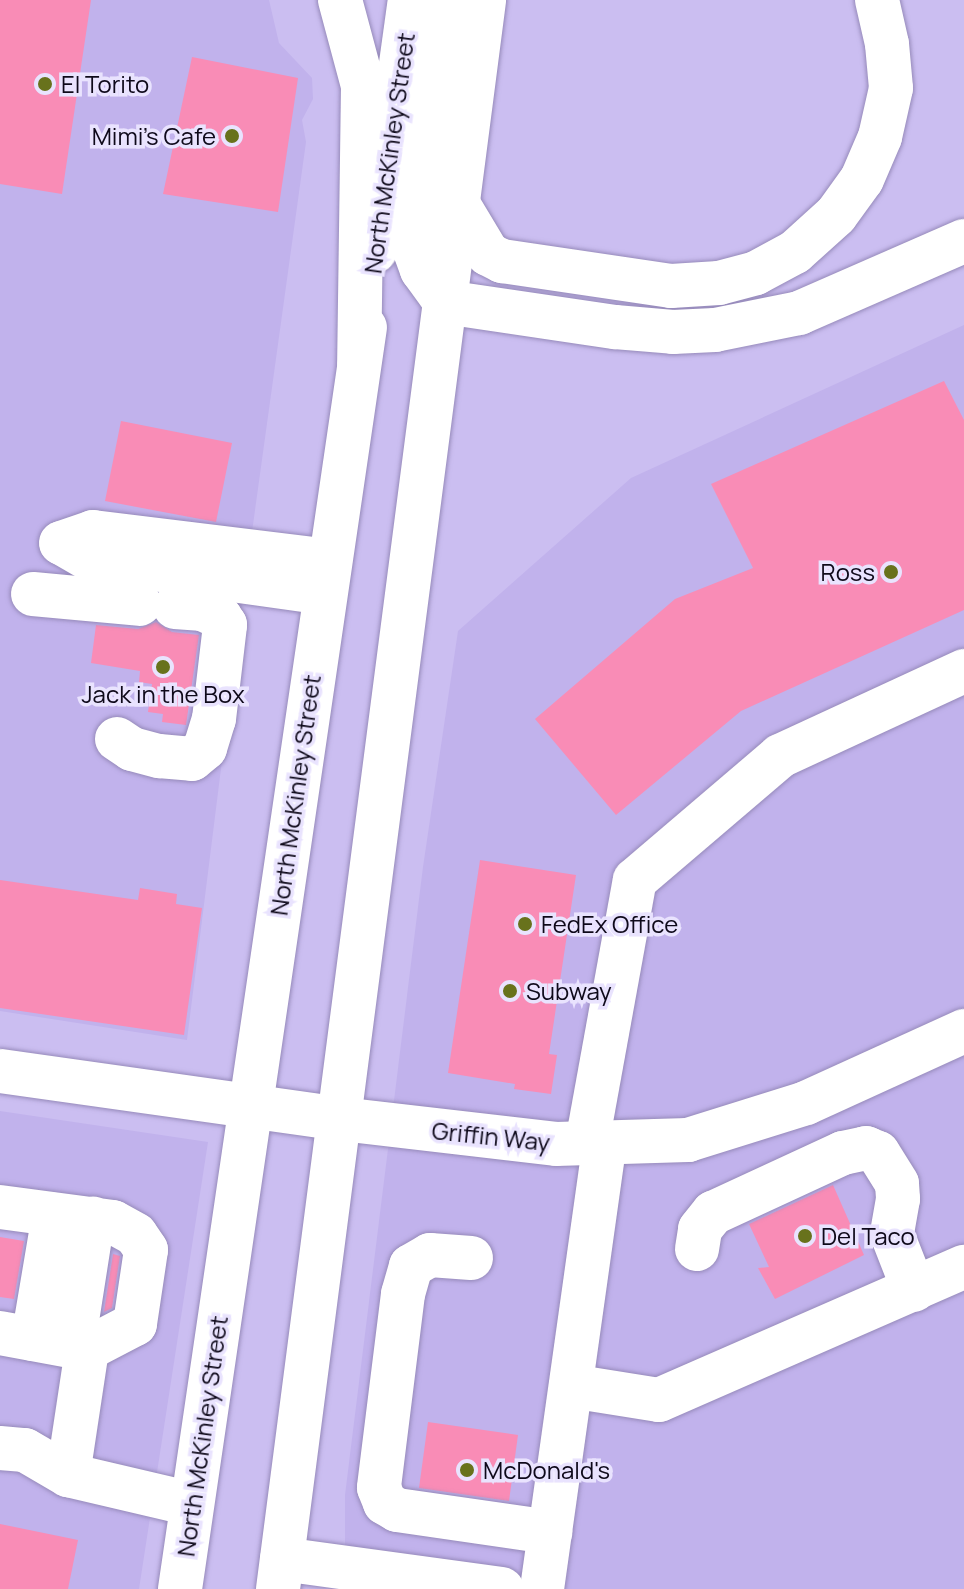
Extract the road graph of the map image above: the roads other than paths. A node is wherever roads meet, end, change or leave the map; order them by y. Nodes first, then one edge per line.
1 (340, 0) edge
2 (410, 0) edge
3 (446, 0) edge
4 (484, 0) edge
5 (877, 0) edge
6 (458, 204) junction
7 (964, 241) edge
8 (445, 302) junction
9 (359, 364) junction
10 (33, 594) dead end
11 (964, 671) edge
12 (117, 739) dead end
13 (964, 1031) edge
14 (0, 1071) edge
15 (249, 1107) junction
16 (341, 1119) junction
17 (596, 1143) junction
18 (0, 1207) edge
19 (74, 1217) junction
20 (697, 1249) dead end
21 (471, 1258) dead end
22 (964, 1267) edge
23 (914, 1290) junction
24 (48, 1342) edge
25 (571, 1386) junction
26 (0, 1448) edge
27 (68, 1475) junction
28 (192, 1504) junction
29 (550, 1532) junction
30 (280, 1574) edge
31 (180, 1589) edge
32 (502, 1589) edge
33 (542, 1589) edge

1 - 9 main road
2 - 9 main road, North McKinley Street
3 - 8 main road
4 - 6 main road
5 - 6 main road
6 - 8 main road
7 - 8 main road
8 - 16 main road
9 - 15 main road, North McKinley Street
10 - 12 main road
11 - 17 main road
13 - 17 main road, Griffin Way
14 - 15 main road, Griffin Way
15 - 16 main road, Griffin Way
15 - 28 main road, North McKinley Street
16 - 17 main road, Griffin Way
16 - 30 main road
17 - 25 main road
18 - 19 main road
19 - 24 main road
19 - 24 main road
20 - 23 main road
21 - 29 main road
22 - 23 main road
23 - 25 main road
24 - 27 main road
25 - 29 main road
26 - 27 main road
27 - 28 main road
28 - 31 main road, North McKinley Street
29 - 33 main road
30 - 32 main road

